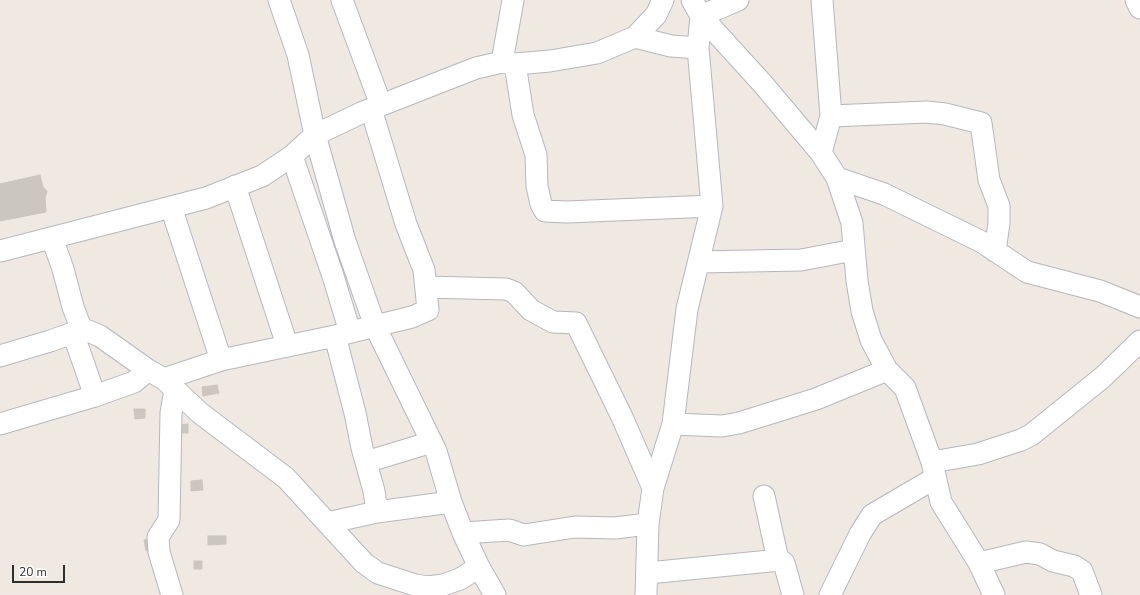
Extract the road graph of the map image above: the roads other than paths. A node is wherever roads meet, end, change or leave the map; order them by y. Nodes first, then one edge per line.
1 (279, 0) edge
2 (342, 0) edge
3 (513, 0) edge
4 (663, 0) edge
5 (738, 0) edge
6 (822, 0) edge
7 (1136, 0) edge
8 (696, 8) edge
9 (1140, 8) edge
10 (635, 37) junction
11 (698, 48) junction
12 (508, 63) junction
13 (376, 107) junction
14 (831, 116) junction
15 (315, 135) junction
16 (821, 153) junction
17 (292, 156) junction
18 (837, 178) junction
19 (235, 186) junction
20 (712, 206) junction
21 (171, 207) junction
22 (52, 238) junction
23 (854, 250) junction
24 (0, 251) edge
25 (995, 251) junction
26 (699, 262) junction
27 (426, 287) junction
28 (1140, 307) edge
29 (374, 326) junction
30 (77, 331) junction
31 (342, 334) junction
32 (1140, 341) edge
33 (287, 345) junction
34 (0, 356) edge
35 (221, 360) junction
36 (887, 370) junction
37 (162, 380) junction
38 (95, 396) junction
39 (0, 424) edge
40 (673, 424) junction
41 (432, 442) junction
42 (366, 462) junction
43 (934, 470) junction
44 (653, 488) junction
45 (764, 496) dead end
46 (451, 502) junction
47 (377, 512) junction
48 (327, 523) junction
49 (648, 524) junction
50 (463, 533) junction
51 (778, 560) junction
52 (979, 564) junction
53 (479, 567) junction
54 (648, 573) junction
55 (172, 595) edge
56 (495, 595) edge
57 (646, 595) edge
58 (793, 595) edge
59 (830, 595) edge
60 (994, 595) edge
61 (1091, 595) edge

1 - 15 street
2 - 13 street
3 - 12 street
4 - 10 street
5 - 8 street
6 - 14 street
7 - 9 street
8 - 11 street
8 - 16 street
10 - 11 street
10 - 12 street
11 - 20 street
12 - 13 street
12 - 20 street
13 - 15 street
13 - 27 street
14 - 16 street
14 - 25 street
15 - 17 street
15 - 29 street
16 - 18 street
17 - 19 street
17 - 31 street
18 - 23 street
18 - 25 street
19 - 21 street
19 - 33 street
20 - 26 street
21 - 22 street
21 - 35 street
22 - 24 street
22 - 30 street
23 - 26 street
23 - 36 street
25 - 28 street
26 - 40 street
27 - 29 street
27 - 44 street
29 - 31 street
29 - 41 street
30 - 34 street
30 - 37 street
30 - 38 street
31 - 33 street
31 - 42 street
32 - 43 street
33 - 35 street
35 - 37 street
36 - 40 street
36 - 43 street
37 - 38 street
37 - 48 street
37 - 55 street
38 - 39 street
40 - 44 street
41 - 42 street
41 - 46 street
42 - 47 street
43 - 52 street
43 - 59 street
44 - 49 street
45 - 51 street
46 - 47 street
46 - 50 street
47 - 48 street
48 - 53 street
49 - 50 street
49 - 54 street
50 - 53 street
51 - 54 street
51 - 58 street
52 - 60 street
52 - 61 street
53 - 56 street
54 - 57 street

